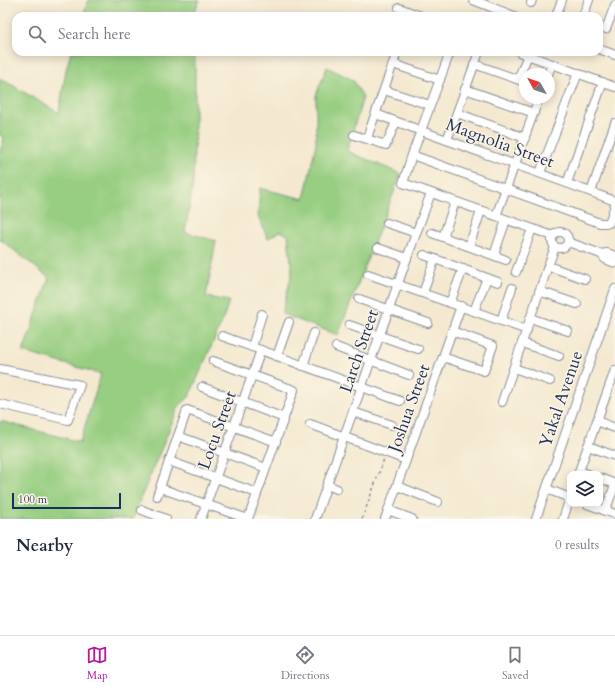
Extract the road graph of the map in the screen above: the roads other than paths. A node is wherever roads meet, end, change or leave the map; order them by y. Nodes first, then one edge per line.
1 (473, 0) edge
2 (562, 0) edge
3 (589, 0) edge
4 (615, 4) edge
5 (399, 8) dead end
6 (406, 12) edge
7 (504, 12) edge
8 (557, 12) edge
9 (584, 12) edge
10 (606, 28) dead end
11 (603, 50) edge
12 (615, 55) edge
13 (396, 56) edge
14 (445, 56) edge
15 (477, 56) edge
16 (528, 56) edge
17 (531, 56) edge
18 (393, 64) junction
19 (474, 64) junction
20 (552, 64) junction
21 (524, 68) edge
22 (550, 68) edge
23 (578, 73) junction
24 (519, 79) edge
25 (440, 80) junction
26 (603, 82) junction
27 (615, 87) edge
28 (466, 89) junction
29 (384, 90) junction
30 (537, 104) edge
31 (430, 105) junction
32 (457, 113) junction
33 (534, 113) junction
34 (376, 114) junction
35 (396, 122) junction
36 (615, 123) edge
37 (421, 131) junction
38 (354, 135) dead end
39 (367, 138) junction
40 (525, 138) junction
41 (446, 140) junction
42 (412, 155) junction
43 (515, 164) junction
44 (540, 173) junction
45 (567, 183) junction
46 (506, 190) junction
47 (591, 192) junction
48 (431, 193) junction
49 (615, 201) edge
50 (455, 202) junction
51 (615, 205) edge
52 (481, 211) junction
53 (496, 216) junction
54 (506, 220) junction
55 (387, 223) dead end
56 (532, 229) junction
57 (432, 233) dead end
58 (416, 234) junction
59 (553, 236) junction
60 (443, 237) junction
61 (568, 242) junction
62 (469, 246) junction
63 (555, 246) junction
64 (378, 248) dead end
65 (601, 254) junction
66 (424, 255) dead end
67 (494, 255) junction
68 (615, 256) edge
69 (407, 258) junction
70 (435, 259) junction
71 (506, 260) dead end
72 (615, 263) edge
73 (548, 266) junction
74 (463, 269) junction
75 (516, 272) dead end
76 (368, 274) dead end
77 (487, 278) junction
78 (585, 279) dead end
79 (498, 282) dead end
80 (398, 284) junction
81 (512, 288) dead end
82 (615, 289) edge
83 (539, 291) junction
84 (423, 293) junction
85 (358, 299) dead end
86 (450, 303) junction
87 (577, 304) dead end
88 (461, 306) junction
89 (389, 310) junction
90 (474, 311) junction
91 (611, 311) edge
92 (262, 314) dead end
93 (530, 318) junction
94 (501, 320) junction
95 (289, 322) dead end
96 (428, 323) dead end
97 (349, 325) dead end
98 (527, 330) junction
99 (568, 330) dead end
100 (452, 331) junction
101 (314, 333) dead end
102 (222, 336) dead end
103 (380, 336) junction
104 (522, 343) junction
105 (252, 347) junction
106 (336, 348) dead end
107 (418, 349) dead end
108 (261, 350) junction
109 (277, 356) junction
110 (559, 356) dead end
111 (443, 357) junction
112 (371, 360) junction
113 (213, 361) dead end
114 (303, 366) junction
115 (514, 368) junction
116 (0, 369) edge
117 (615, 370) edge
118 (252, 375) junction
119 (409, 375) dead end
120 (550, 381) dead end
121 (202, 387) dead end
122 (362, 387) junction
123 (606, 395) junction
124 (615, 398) edge
125 (400, 401) dead end
126 (243, 402) junction
127 (502, 402) dead end
128 (0, 404) edge
129 (353, 412) junction
130 (284, 418) junction
131 (597, 422) junction
132 (310, 424) dead end
133 (392, 426) dead end
134 (234, 427) junction
135 (615, 428) edge
136 (178, 436) junction
137 (344, 436) junction
138 (276, 442) junction
139 (588, 446) junction
140 (225, 453) junction
141 (615, 456) edge
142 (406, 460) junction
143 (169, 461) junction
144 (266, 468) junction
145 (582, 471) edge
146 (216, 478) junction
147 (603, 479) edge
148 (615, 484) edge
149 (327, 485) junction
150 (397, 486) junction
151 (337, 488) dead end
152 (547, 489) junction
153 (257, 493) junction
154 (567, 497) edge
155 (438, 502) dead end
156 (206, 504) junction
157 (567, 507) edge
158 (595, 507) edge
159 (388, 510) junction
160 (606, 511) junction
161 (146, 514) edge
162 (615, 514) edge
163 (166, 519) edge
164 (201, 519) edge
165 (248, 519) edge
166 (315, 519) edge
167 (385, 519) edge
168 (412, 519) edge
169 (536, 519) edge
170 (563, 519) edge

1 - 7 street
2 - 8 street
3 - 9 street
4 - 10 street
5 - 6 street
11 - 12 street
13 - 18 street
14 - 25 street
15 - 19 street
16 - 21 street
17 - 20 street
18 - 25 street
18 - 29 street
19 - 24 street
19 - 28 street
20 - 22 street
20 - 23 street
23 - 26 street
23 - 44 street
25 - 31 street
26 - 27 street
26 - 45 street
28 - 32 street
28 - 33 street
29 - 31 street
29 - 34 street
30 - 33 street
31 - 37 street
32 - 40 street
32 - 41 street
33 - 40 street
34 - 35 street, Magnolia Street
34 - 39 street
35 - 37 street, Magnolia Street
35 - 39 street
36 - 47 street
37 - 41 street, Magnolia Street
37 - 42 street
38 - 39 street
40 - 43 street
41 - 43 street, Magnolia Street
42 - 46 street
42 - 48 street
43 - 44 street, Magnolia Street
43 - 46 street
44 - 45 street, Magnolia Street
45 - 47 street, Magnolia Street
46 - 51 street
46 - 53 street
47 - 49 street, Magnolia Street
48 - 50 street
48 - 58 street, Larch Street
50 - 52 street
50 - 60 street
52 - 53 street
52 - 62 street
53 - 54 street
54 - 56 street
54 - 67 street
55 - 58 street
56 - 59 street
56 - 75 street
57 - 60 street
58 - 69 street, Larch Street
59 - 61 street
59 - 63 street
60 - 62 street
61 - 63 street
61 - 65 street
62 - 67 street
63 - 73 street
64 - 69 street
65 - 68 street
65 - 72 street
66 - 70 street
67 - 71 street
69 - 80 street, Larch Street
70 - 74 street
70 - 84 street
73 - 78 street
73 - 83 street
74 - 77 street
74 - 86 street
76 - 80 street
77 - 79 street
77 - 90 street
80 - 84 street
80 - 89 street, Larch Street
81 - 94 street
82 - 91 street, Yakal Avenue
83 - 87 street
83 - 93 street
84 - 86 street
85 - 89 street
86 - 88 street
88 - 90 street
88 - 100 street, Joshua Street
89 - 96 street
89 - 103 street, Larch Street
90 - 94 street
91 - 152 street, Yakal Avenue
92 - 105 street
93 - 98 street
93 - 99 street
94 - 98 street
95 - 109 street
97 - 103 street
98 - 104 street
100 - 111 street, Joshua Street
100 - 111 street
101 - 114 street
102 - 105 street
103 - 107 street
103 - 112 street, Larch Street
104 - 110 street
104 - 115 street
105 - 108 street
106 - 112 street
108 - 109 street
108 - 118 street, Locu Street
109 - 114 street
111 - 142 street, Joshua Street
112 - 119 street
112 - 122 street, Larch Street
113 - 118 street
114 - 122 street
115 - 120 street
115 - 127 street
116 - 128 street
117 - 123 street
118 - 126 street, Locu Street
118 - 130 street
121 - 126 street
122 - 125 street
122 - 129 street, Larch Street
123 - 124 street
123 - 131 street
126 - 130 street
126 - 134 street, Locu Street
129 - 133 street
129 - 137 street, Larch Street
130 - 138 street
131 - 135 street
131 - 139 street
132 - 137 street
134 - 136 street
134 - 138 street
134 - 140 street, Locu Street
136 - 140 street
136 - 143 street
137 - 142 street
137 - 149 street, Larch Street
138 - 144 street
139 - 141 street
139 - 145 street
140 - 144 street
140 - 146 street, Locu Street
142 - 150 street, Joshua Street
143 - 146 street
143 - 156 street
144 - 153 street
146 - 153 street
146 - 156 street, Locu Street
147 - 148 street
148 - 160 street
149 - 151 street
149 - 166 street, Larch Street
150 - 155 street
150 - 159 street, Joshua Street
152 - 154 street
152 - 169 street, Yakal Avenue
153 - 165 street
156 - 164 street, Locu Street
156 - 165 street
157 - 170 street
158 - 160 street
159 - 167 street, Joshua Street
159 - 168 street
160 - 162 street
161 - 163 street

